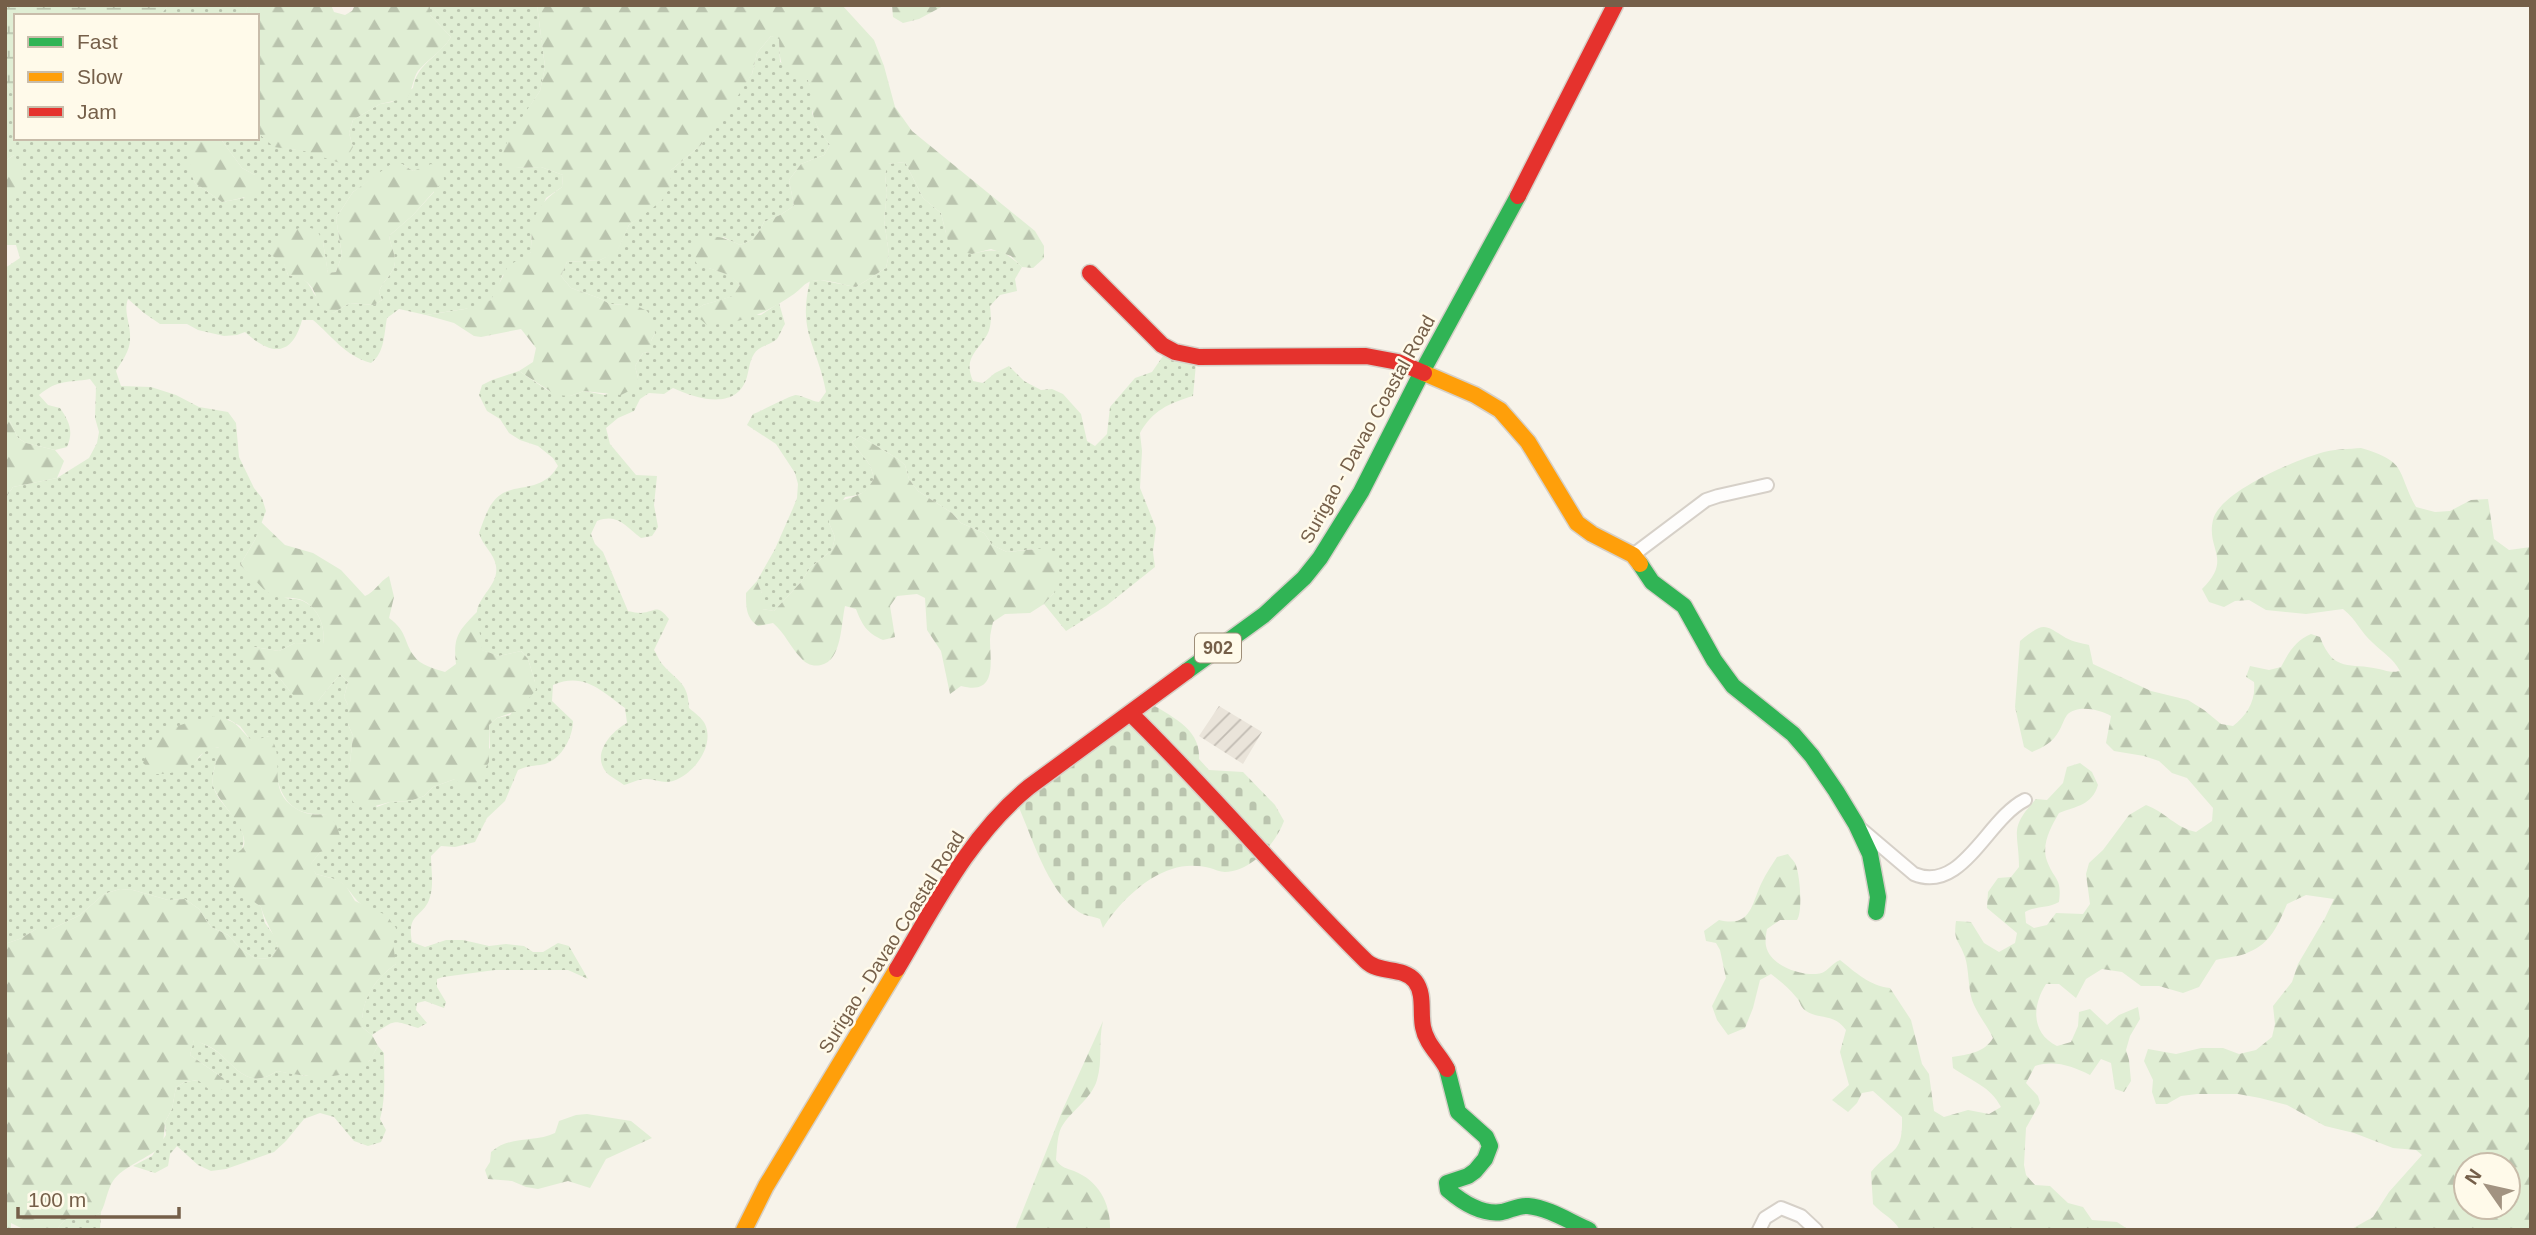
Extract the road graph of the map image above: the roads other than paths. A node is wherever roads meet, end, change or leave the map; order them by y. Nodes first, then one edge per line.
1 (1615, 5) edge
2 (1090, 273) dead end
3 (1422, 372) junction
4 (1767, 485) dead end
5 (1633, 555) junction
6 (1130, 713) junction
7 (2025, 800) dead end
8 (1856, 824) junction
9 (1876, 912) dead end
10 (744, 1230) edge
11 (1588, 1230) edge
12 (1759, 1230) edge
13 (1816, 1230) edge

1 - 3 main road, Surigao - Davao Coastal Road / 902
2 - 3 main road
3 - 5 main road
3 - 6 main road, Surigao - Davao Coastal Road / 902
4 - 5 street
5 - 8 main road
6 - 10 main road, Surigao - Davao Coastal Road / 902
6 - 11 main road
7 - 8 street
8 - 9 main road
12 - 13 street

